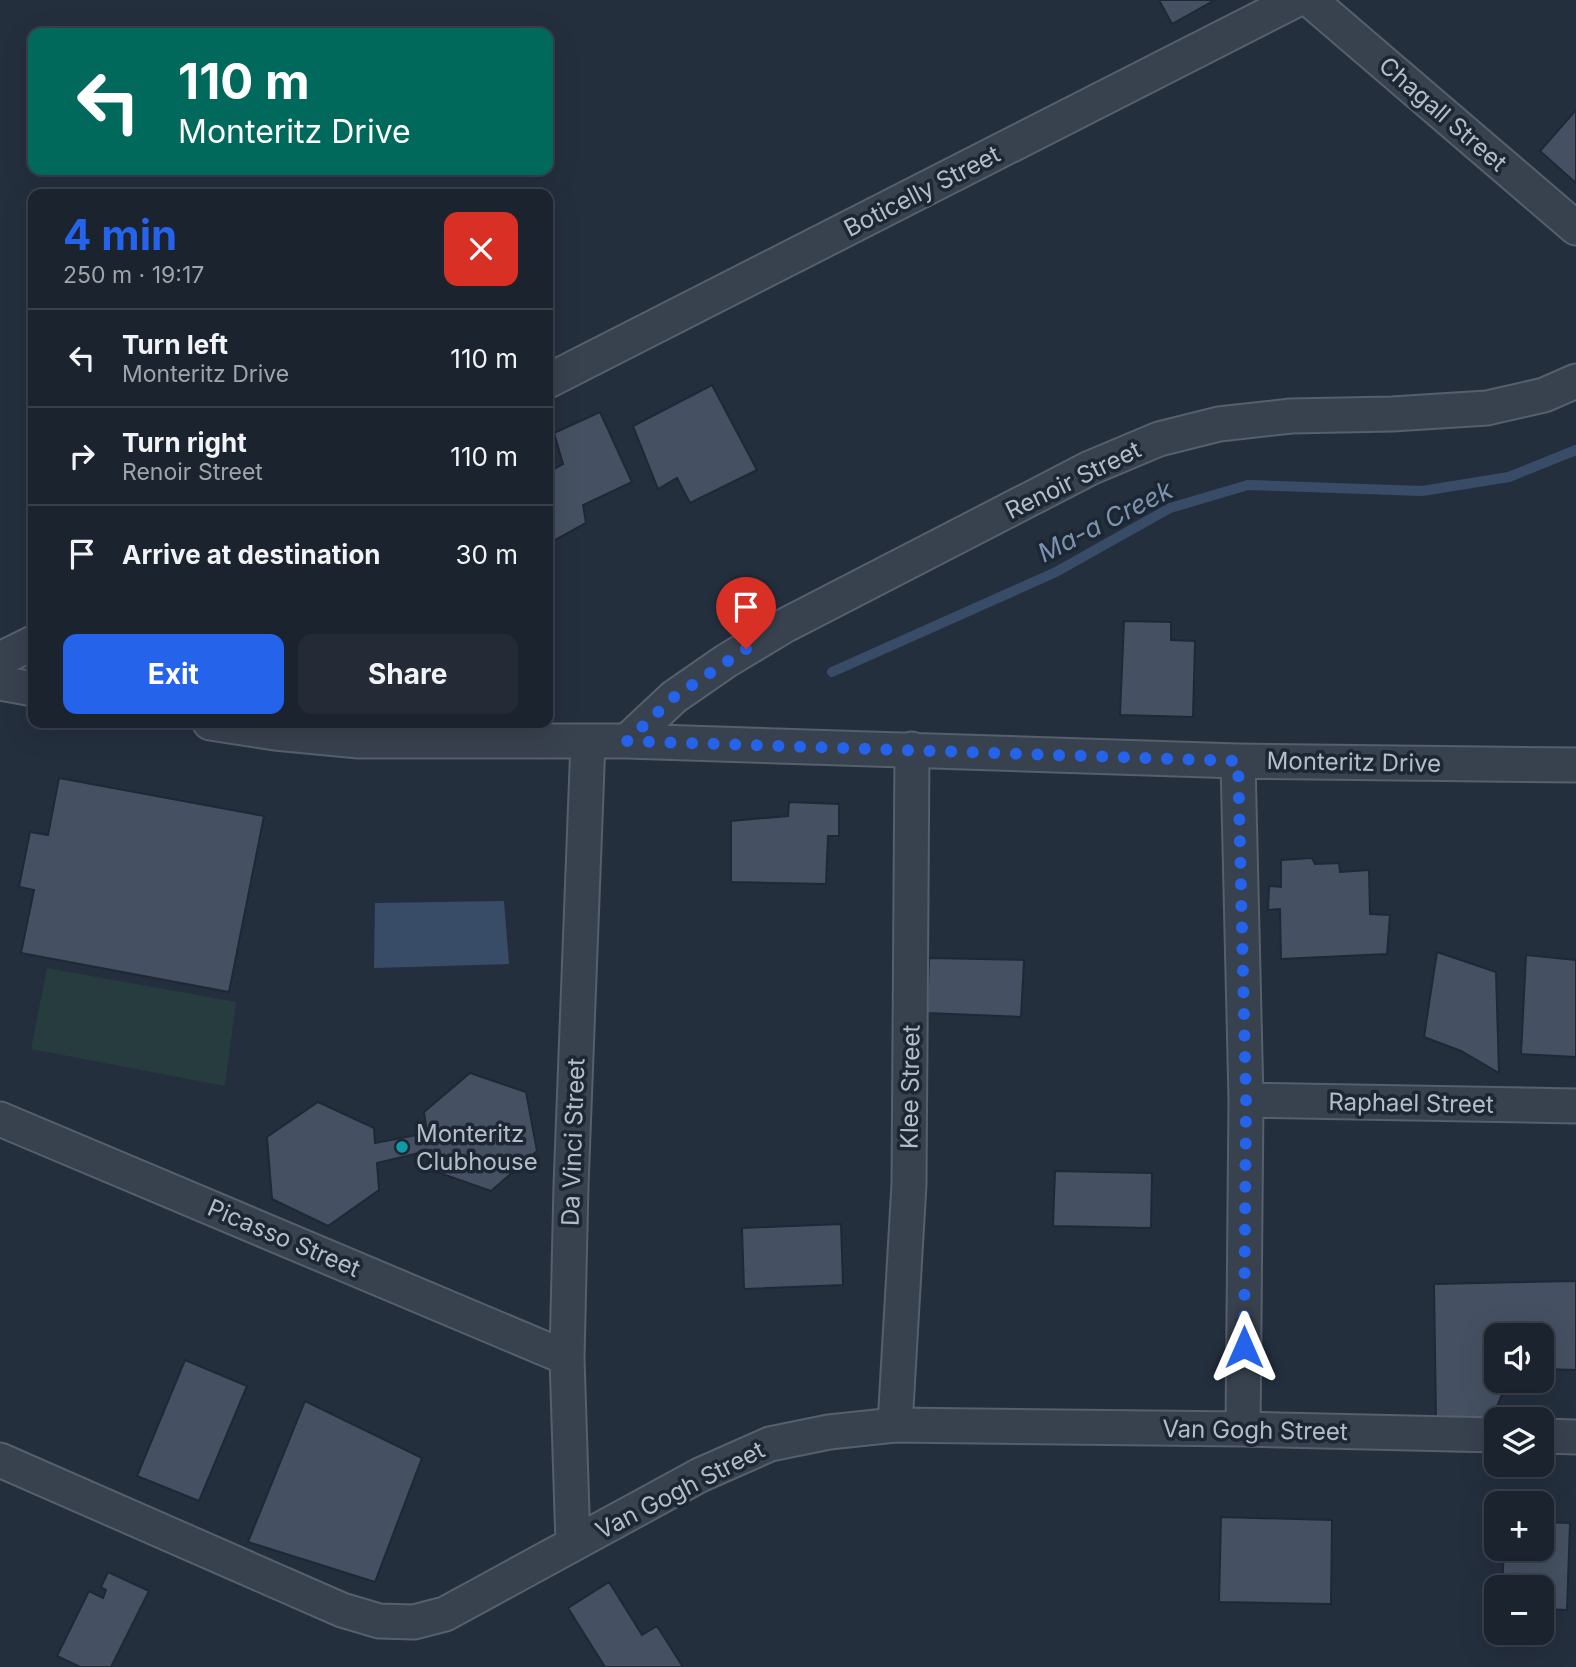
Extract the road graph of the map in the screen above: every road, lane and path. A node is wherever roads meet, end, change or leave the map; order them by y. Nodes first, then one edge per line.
1 (1296, 0) edge
2 (1310, 0) edge
3 (1576, 228) edge
4 (553, 378) edge
5 (1576, 381) edge
6 (28, 645) edge
7 (0, 659) edge
8 (0, 683) edge
9 (28, 688) edge
10 (242, 728) edge
11 (588, 741) junction
12 (627, 741) junction
13 (912, 749) junction
14 (1238, 761) junction
15 (1576, 765) edge
16 (1246, 1100) junction
17 (1576, 1106) edge
18 (0, 1119) edge
19 (567, 1358) junction
20 (895, 1425) junction
21 (1243, 1429) junction
22 (1484, 1435) edge
23 (1554, 1436) edge
24 (1576, 1437) edge
25 (0, 1460) edge
26 (573, 1544) junction

1 - 4 street, Boticelly Street
2 - 3 street, Chagall Street
5 - 12 street, Renoir Street
6 - 7 street
8 - 9 street
10 - 11 street, Monteritz Drive
11 - 12 street, Monteritz Drive
11 - 19 street, Da Vinci Street
12 - 13 street, Monteritz Drive
13 - 14 street, Monteritz Drive
13 - 20 street, Klee Street
14 - 15 street, Monteritz Drive
14 - 16 street
16 - 17 street, Raphael Street
16 - 21 street
18 - 19 street, Picasso Street
19 - 26 street, Da Vinci Street
20 - 21 street, Van Gogh Street
20 - 26 street, Van Gogh Street
21 - 22 street, Van Gogh Street
23 - 24 street
25 - 26 street, Van Gogh Street

